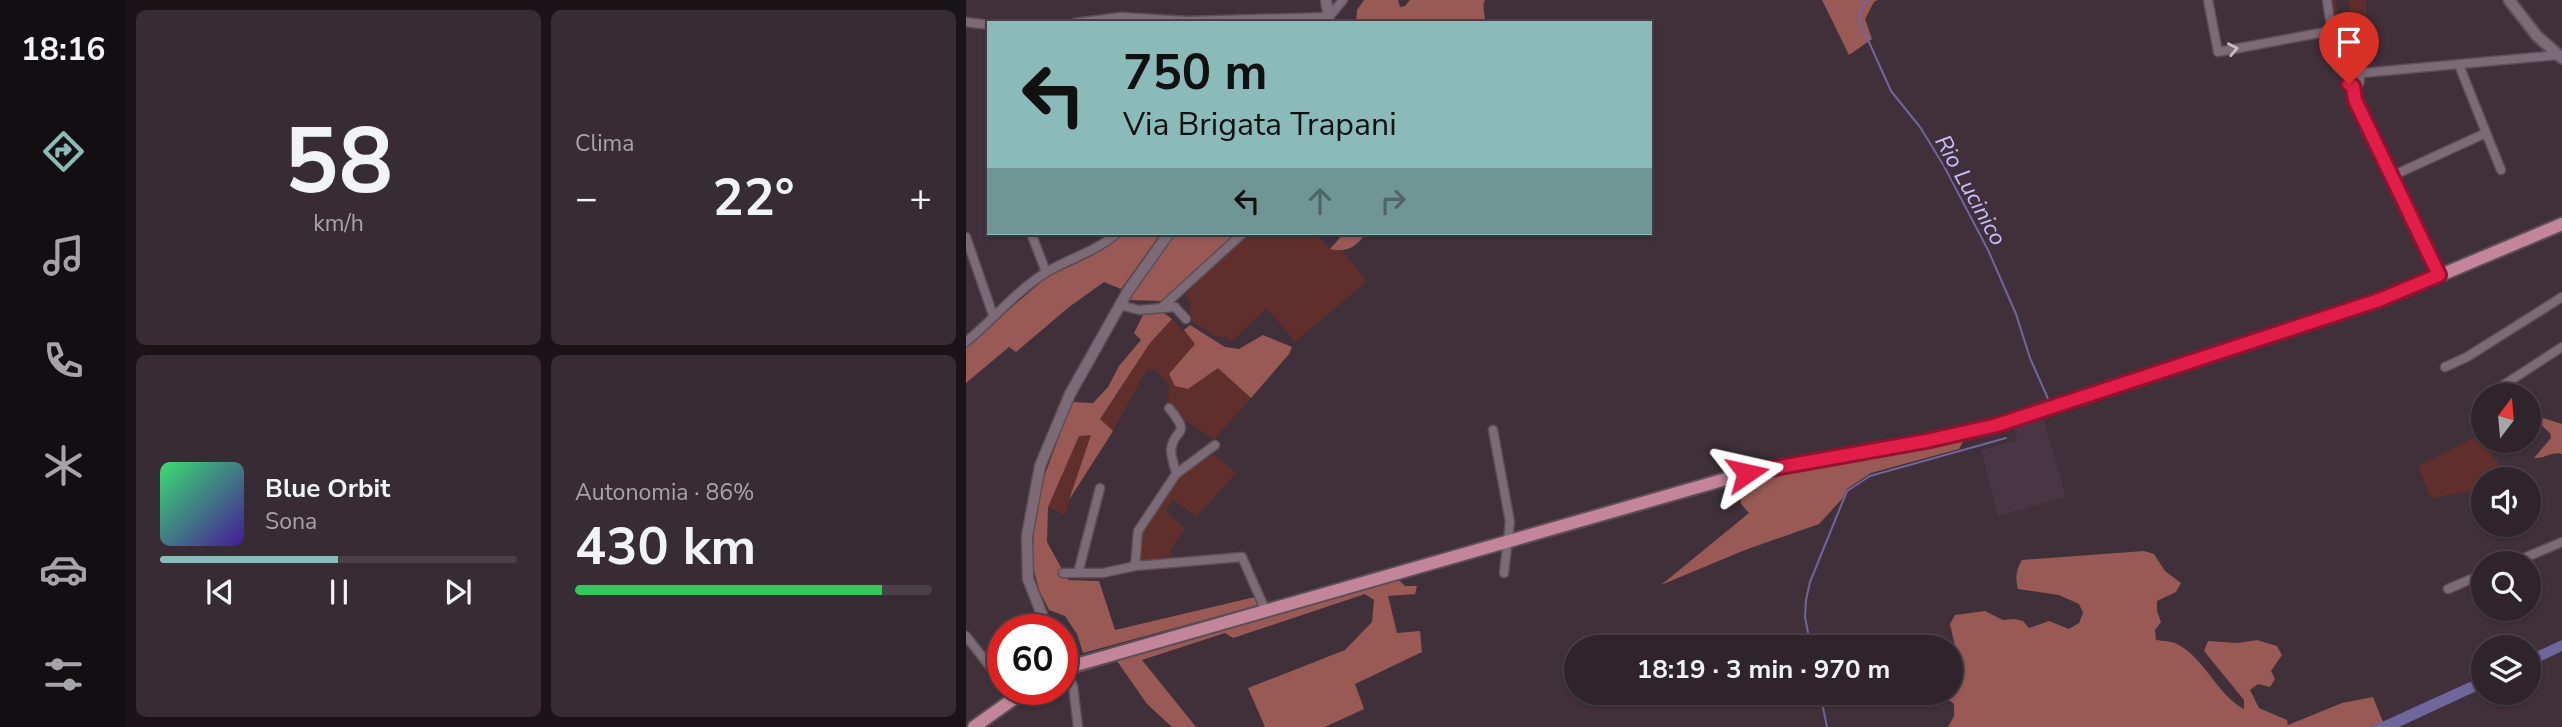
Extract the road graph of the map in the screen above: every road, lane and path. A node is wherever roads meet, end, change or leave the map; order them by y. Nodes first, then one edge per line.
1 (1326, 0) edge
2 (1343, 0) edge
3 (2208, 0) edge
4 (2327, 0) edge
5 (2510, 0) edge
6 (1122, 20) edge
7 (1328, 20) edge
8 (966, 23) edge
9 (987, 25) edge
10 (2330, 31) junction
11 (2561, 56) edge
12 (2459, 65) junction
13 (2359, 76) junction
14 (2348, 77) junction
15 (2353, 86) junction
16 (2486, 133) junction
17 (2501, 170) dead end
18 (2392, 176) junction
19 (2562, 224) edge
20 (1032, 235) edge
21 (1167, 235) edge
22 (1242, 235) edge
23 (966, 237) edge
24 (1108, 237) edge
25 (1046, 272) junction
26 (2439, 275) junction
27 (2562, 297) edge
28 (1120, 305) junction
29 (1162, 307) junction
30 (993, 315) junction
31 (1186, 319) dead end
32 (966, 342) edge
33 (2562, 347) edge
34 (2445, 367) dead end
35 (2506, 383) edge
36 (1169, 408) dead end
37 (1493, 430) dead end
38 (1216, 445) dead end
39 (1176, 474) junction
40 (1100, 488) dead end
41 (1509, 539) junction
42 (2562, 542) edge
43 (2541, 551) edge
44 (1135, 566) junction
45 (1063, 573) dead end
46 (1078, 573) junction
47 (1504, 573) dead end
48 (2471, 579) edge
49 (2448, 589) dead end
50 (1265, 609) junction
51 (1039, 614) edge
52 (966, 636) edge
53 (1078, 662) edge
54 (987, 663) edge
55 (999, 705) edge
56 (1075, 705) edge
57 (974, 727) edge
58 (1078, 727) edge

1 - 7 street
2 - 7 street
3 -> 10 street
4 - 10 street
5 - 11 main road
6 - 7 street
8 - 9 street
10 - 14 street
11 - 12 street
12 - 13 street
12 - 16 street
13 - 14 street
13 - 15 street
14 - 15 street
15 - 18 street
16 - 17 street
16 - 18 street
18 - 26 street
19 - 26 main road
20 - 25 street
21 - 28 street
22 - 29 street
23 - 30 street
24 - 25 street
25 - 30 street
26 - 41 main road
27 - 34 street
28 - 29 street
28 - 51 street
29 - 31 street
30 - 32 street
33 - 35 street
36 - 39 street
37 - 41 street
38 - 39 street
39 - 44 street
40 - 46 street
41 - 47 street
41 - 50 main road
42 - 43 street
44 - 46 street
44 - 50 street
45 - 46 street
48 - 49 street
50 - 53 main road
52 - 54 street
55 - 57 main road
56 - 58 street

